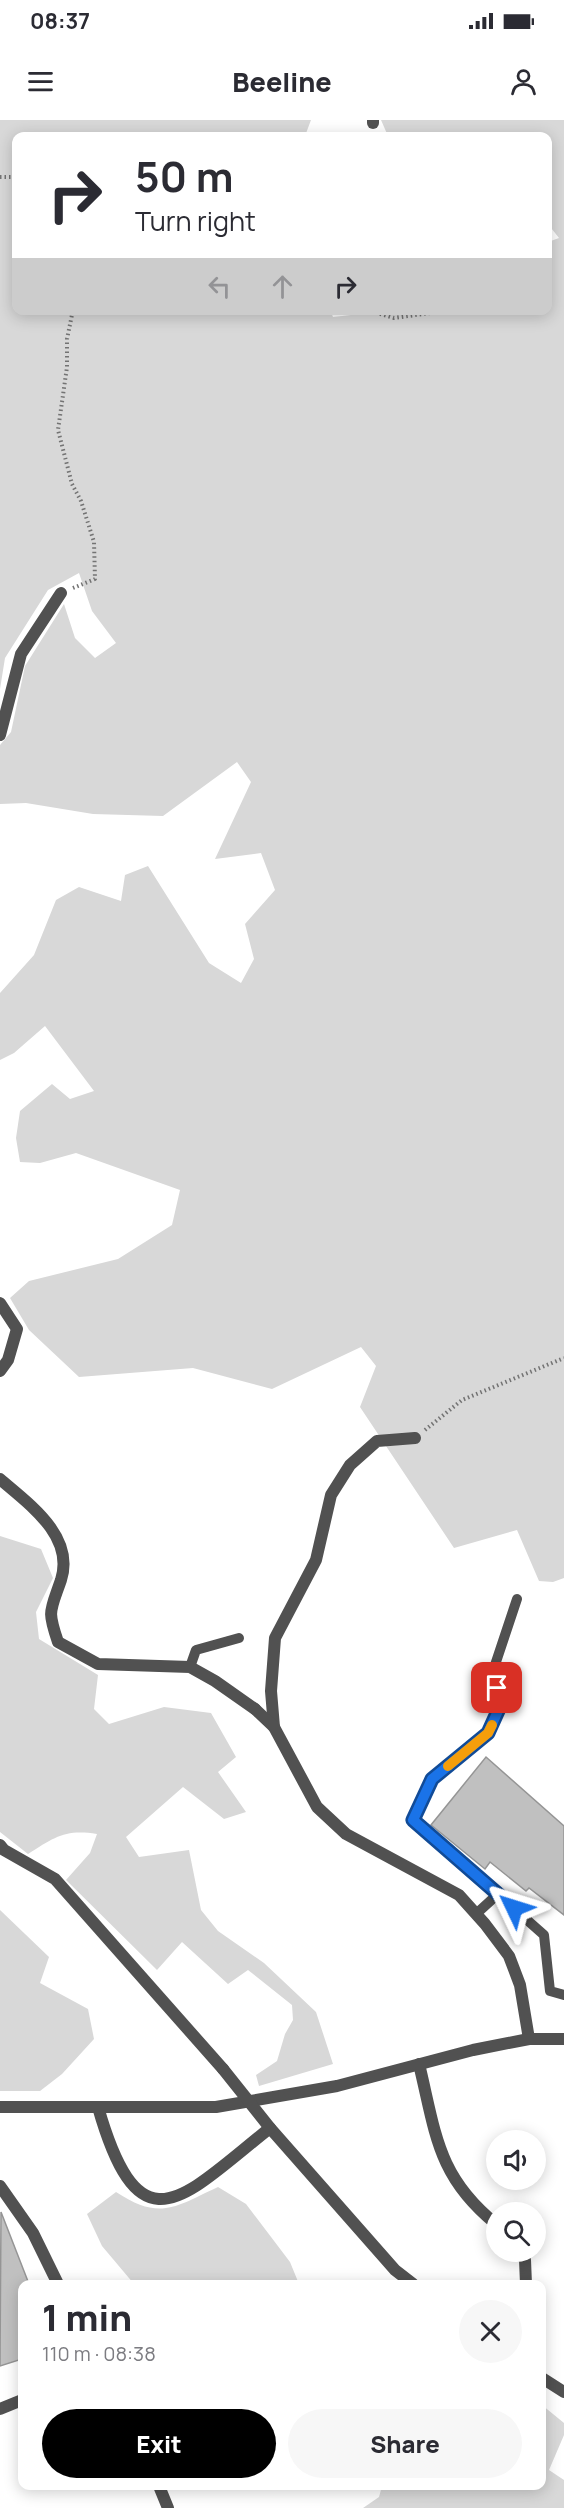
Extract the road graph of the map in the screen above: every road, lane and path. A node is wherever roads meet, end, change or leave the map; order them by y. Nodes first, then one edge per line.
1 (72, 315) edge
2 (384, 315) edge
3 (415, 315) edge
4 (61, 593) joint
5 (0, 735) edge
6 (0, 1303) edge
7 (564, 1358) edge
8 (0, 1371) edge
9 (415, 1438) joint
10 (0, 1479) edge
11 (517, 1599) dead end
12 (239, 1638) dead end
13 (190, 1667) junction
14 (274, 1727) junction
15 (0, 1845) edge
16 (498, 1894) junction
17 (476, 1914) junction
18 (564, 1995) edge
19 (529, 2039) junction
20 (564, 2039) edge
21 (419, 2064) junction
22 (0, 2107) edge
23 (98, 2107) junction
24 (270, 2128) junction
25 (0, 2186) edge
26 (486, 2215) edge
27 (525, 2262) edge
28 (56, 2280) edge
29 (408, 2280) edge
30 (526, 2280) edge
31 (546, 2381) edge
32 (564, 2392) edge
33 (18, 2402) edge
34 (0, 2409) edge
35 (161, 2490) edge
36 (168, 2508) edge

1 - 4 path
2 - 3 path
4 - 5 street
6 - 8 street
7 - 9 path
9 - 14 street
10 - 13 street
11 - 16 lane
12 - 13 lane
13 - 14 street
14 - 17 street
15 - 24 street, bridge
16 - 17 lane
16 - 18 lane
17 - 19 street
19 - 20 street
19 - 21 street
21 - 23 street
21 - 26 street
22 - 23 street
23 - 24 street
24 - 29 street
25 - 28 street
27 - 30 street
31 - 32 street
33 - 34 street
35 - 36 street

